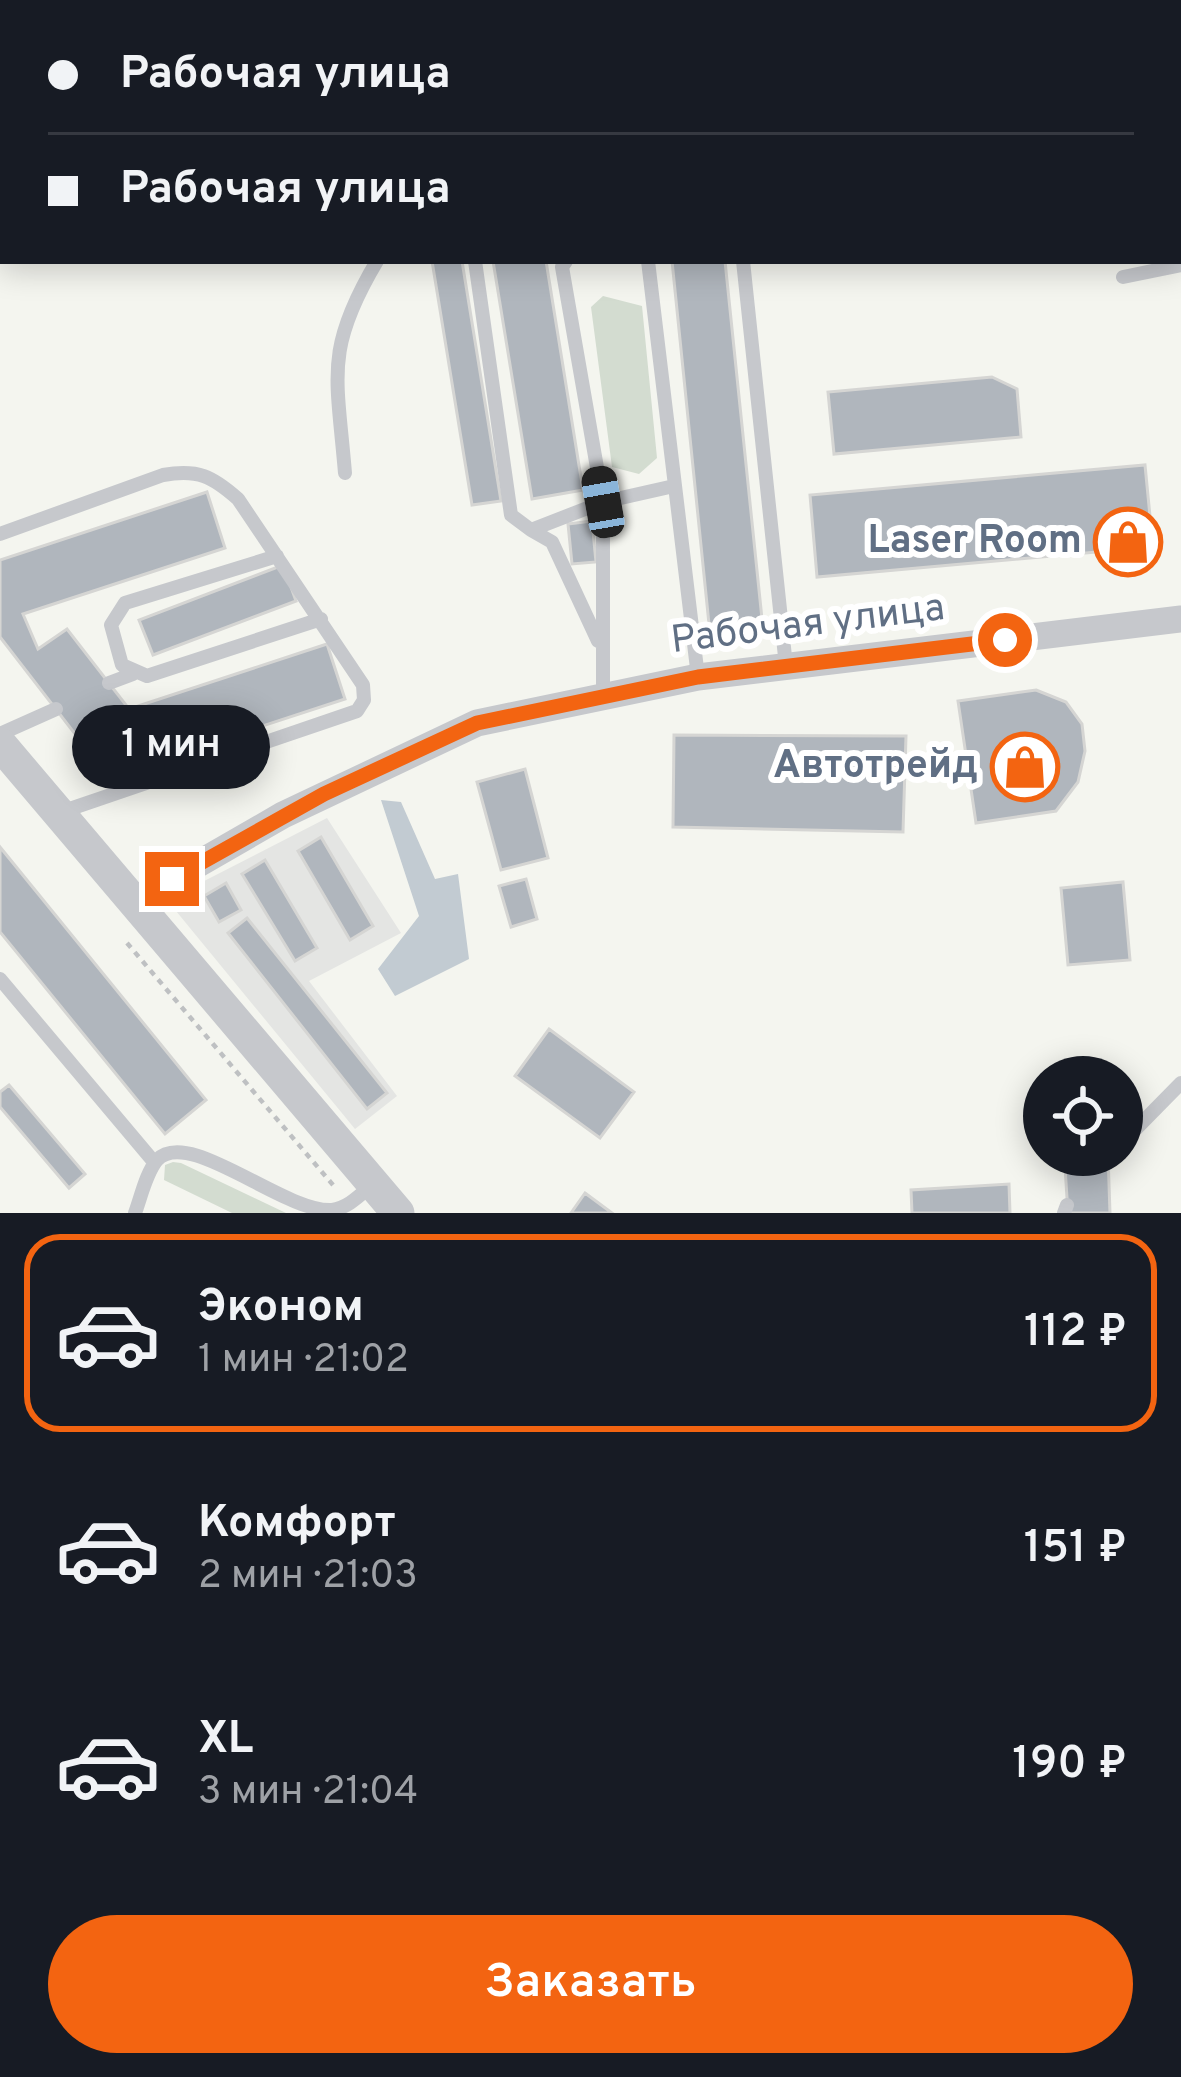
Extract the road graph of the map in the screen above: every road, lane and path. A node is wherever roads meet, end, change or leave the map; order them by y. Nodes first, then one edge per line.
1 (374, 264) edge
2 (476, 264) edge
3 (564, 264) edge
4 (648, 264) edge
5 (742, 264) edge
6 (1181, 265) edge
7 (1123, 277) dead end
8 (345, 473) dead end
9 (674, 486) junction
10 (603, 502) junction
11 (531, 530) junction
12 (0, 534) edge
13 (277, 556) junction
14 (321, 619) junction
15 (1181, 620) edge
16 (599, 644) junction
17 (786, 665) junction
18 (133, 674) junction
19 (698, 677) junction
20 (110, 683) dead end
21 (603, 698) junction
22 (56, 709) dead end
23 (0, 734) edge
24 (0, 744) edge
25 (58, 812) junction
26 (131, 902) junction
27 (121, 936) dead end
28 (0, 979) edge
29 (1181, 1083) edge
30 (1143, 1122) edge
31 (154, 1162) junction
32 (362, 1193) junction
33 (135, 1213) edge
34 (398, 1213) edge

1 - 8 lane
2 - 11 lane
3 - 10 lane
4 - 9 lane
5 - 17 lane
6 - 7 lane
9 - 10 lane
9 - 19 lane
10 - 11 lane
10 - 16 lane
11 - 16 lane
12 - 13 lane
13 - 14 lane
13 - 18 lane
14 - 18 lane
14 - 25 lane
15 - 17 street, Рабочая улица
16 - 21 lane
17 - 19 street, Рабочая улица
18 - 20 lane
19 - 21 street, Рабочая улица
21 - 26 street, Рабочая улица
22 - 23 lane
24 - 25 street
25 - 26 street
26 - 32 street
27 - 32 path
28 - 31 lane
29 - 30 lane
31 - 32 lane
31 - 33 lane
32 - 34 street

